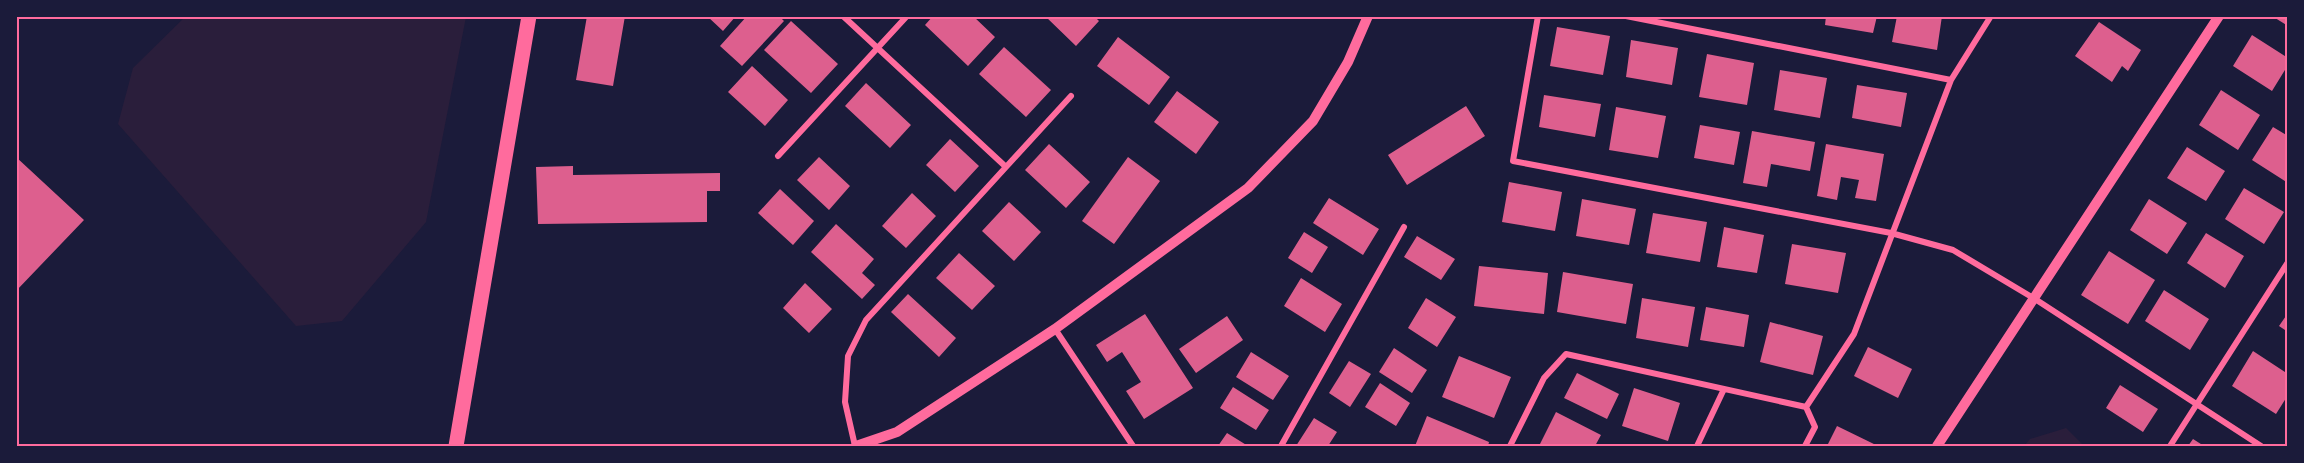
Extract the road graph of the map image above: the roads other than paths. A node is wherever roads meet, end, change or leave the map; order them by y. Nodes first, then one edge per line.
1 (529, 16) edge
2 (843, 16) edge
3 (907, 16) edge
4 (1368, 16) edge
5 (1538, 16) edge
6 (1626, 16) edge
7 (1991, 16) edge
8 (2219, 16) edge
9 (878, 48) junction
10 (1951, 80) junction
11 (1071, 96) dead end
12 (778, 156) dead end
13 (1006, 167) junction
14 (1404, 227) dead end
15 (1891, 233) junction
16 (2286, 266) edge
17 (2035, 298) junction
18 (1055, 329) junction
19 (1724, 389) junction
20 (2196, 405) junction
21 (1806, 407) junction
22 (456, 447) edge
23 (856, 447) edge
24 (1133, 447) edge
25 (1281, 447) edge
26 (1510, 447) edge
27 (1697, 447) edge
28 (1805, 447) edge
29 (1937, 447) edge
30 (2170, 447) edge
31 (2261, 447) edge

1 - 22 main road
2 - 9 street
3 - 9 street
4 - 18 street
5 - 15 street
6 - 10 street
7 - 10 street
8 - 17 street
9 - 12 street
9 - 13 street
10 - 15 street
11 - 13 street
13 - 23 street
14 - 25 street
15 - 17 street
15 - 21 street
16 - 20 street
17 - 20 street
17 - 29 street
18 - 23 street
18 - 24 street
19 - 21 street
19 - 26 street
19 - 27 street
20 - 30 street
20 - 31 street
21 - 28 street

